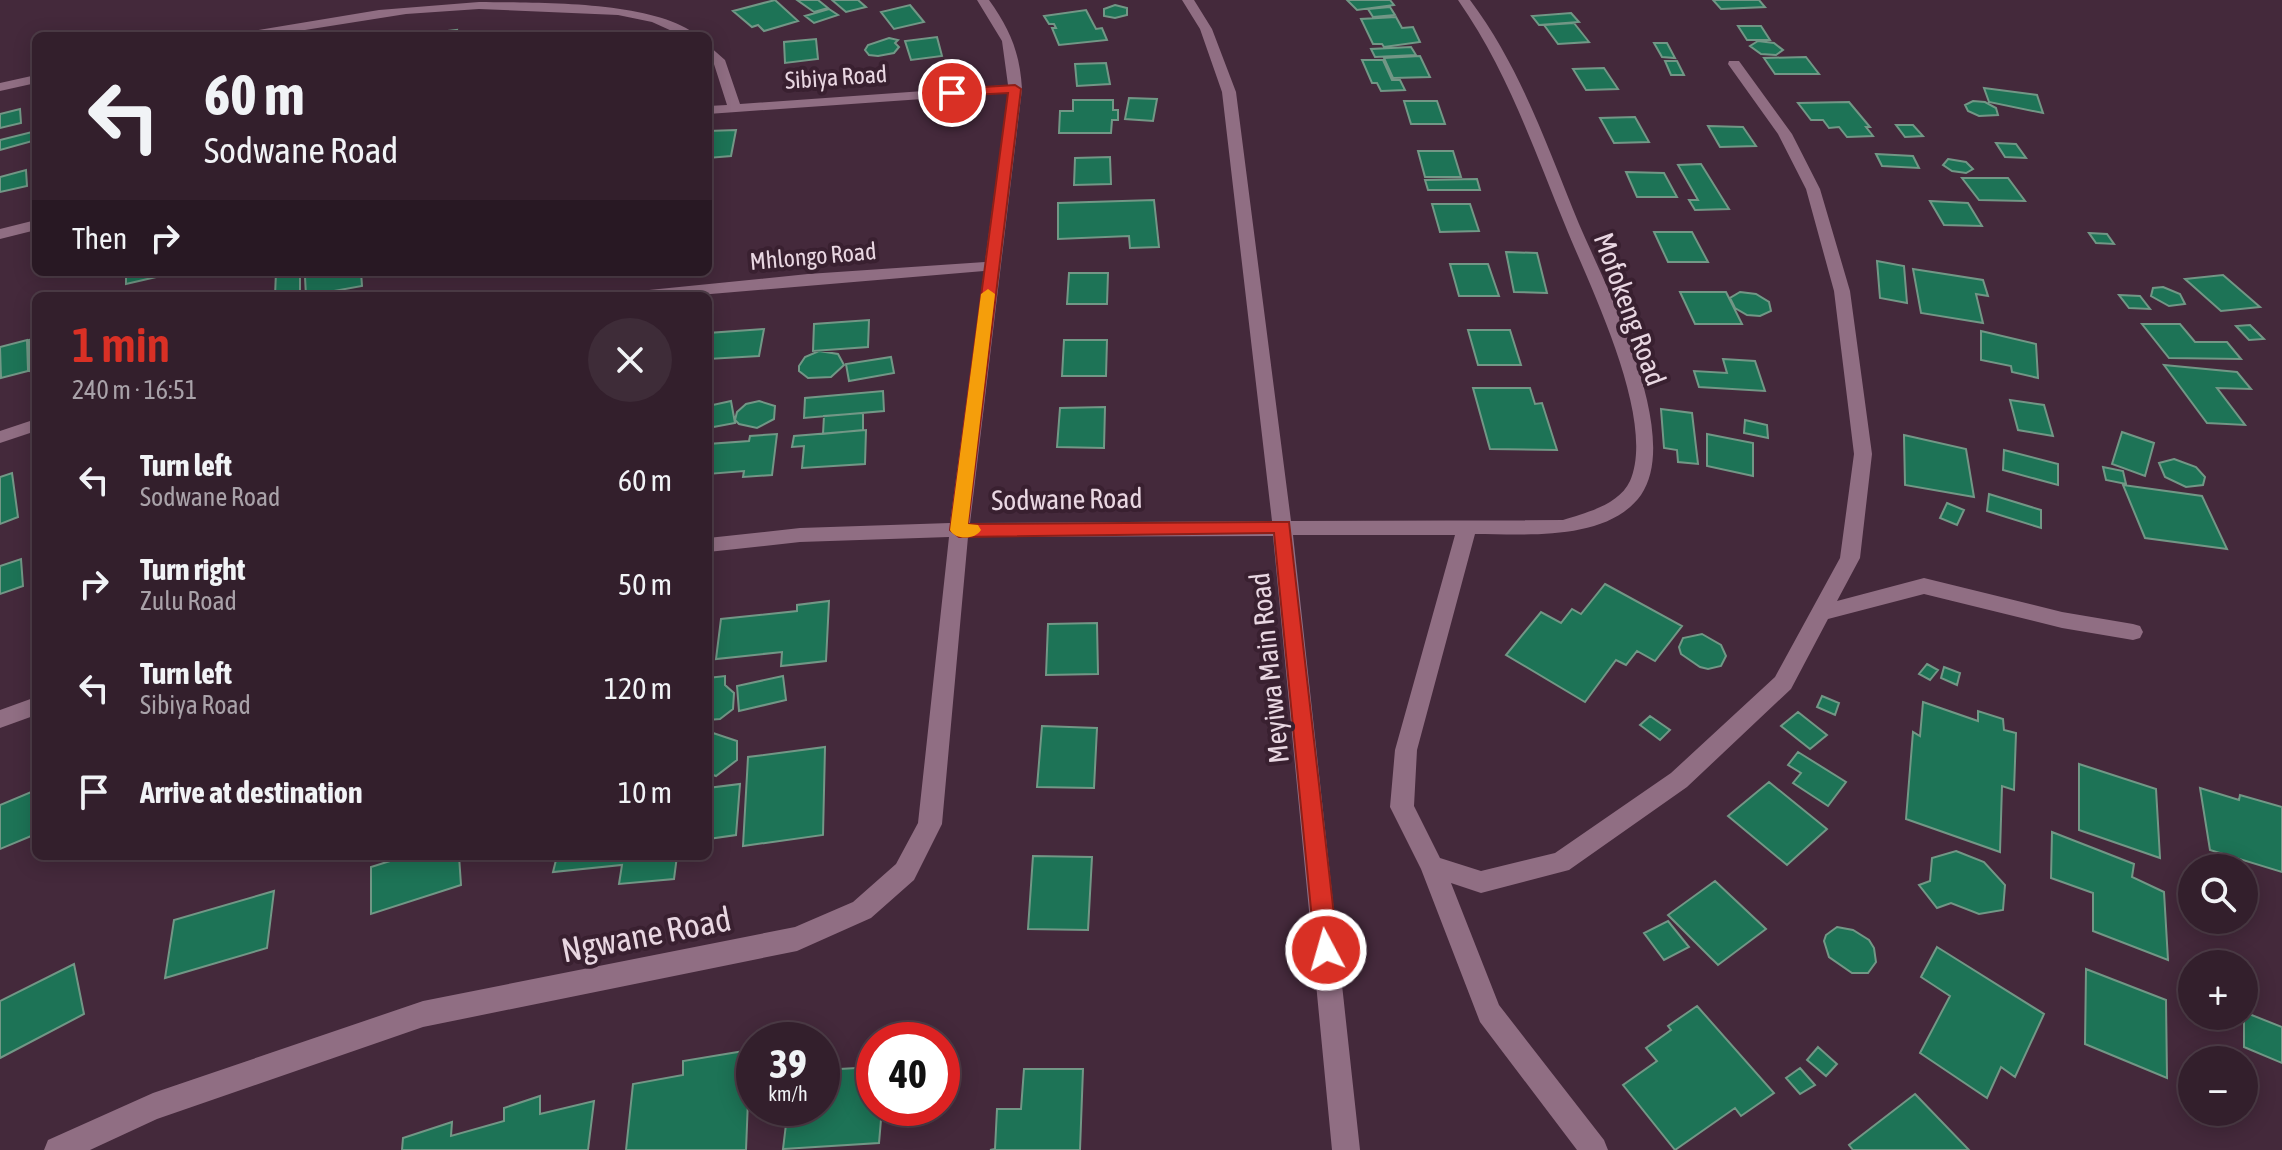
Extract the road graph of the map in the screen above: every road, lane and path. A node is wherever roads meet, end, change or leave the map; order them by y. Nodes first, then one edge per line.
1 (983, 0) edge
2 (1188, 0) edge
3 (1464, 0) edge
4 (271, 32) edge
5 (685, 32) edge
6 (712, 53) edge
7 (1734, 64) dead end
8 (32, 80) edge
9 (0, 87) edge
10 (1015, 89) junction
11 (735, 108) junction
12 (712, 110) edge
13 (32, 226) edge
14 (0, 234) edge
15 (992, 266) junction
16 (679, 292) edge
17 (32, 426) edge
18 (0, 437) edge
19 (1282, 526) junction
20 (1467, 527) junction
21 (959, 530) junction
22 (712, 545) edge
23 (1820, 613) junction
24 (2133, 632) dead end
25 (32, 707) edge
26 (0, 719) edge
27 (1432, 866) junction
28 (58, 1150) edge
29 (1346, 1150) edge
30 (1594, 1150) edge

1 - 10 street, Ngwane Road
2 - 19 street, Meyiwa Main Road
3 - 20 street, Mofokeng Road
4 - 5 street
6 - 11 street
7 - 23 street
8 - 9 street
10 - 11 street, Sibiya Road
10 - 15 street, Ngwane Road
11 - 12 street, Sibiya Road
13 - 14 street
15 - 16 street, Mhlongo Road
15 - 21 street, Ngwane Road
17 - 18 street
19 - 20 street, Mofokeng Road
19 - 21 street, Sodwane Road
19 - 29 street, Meyiwa Main Road
20 - 27 street
21 - 22 street, Sodwane Road
21 - 28 street, Ngwane Road
23 - 24 street
23 - 27 street
25 - 26 street
27 - 30 street

